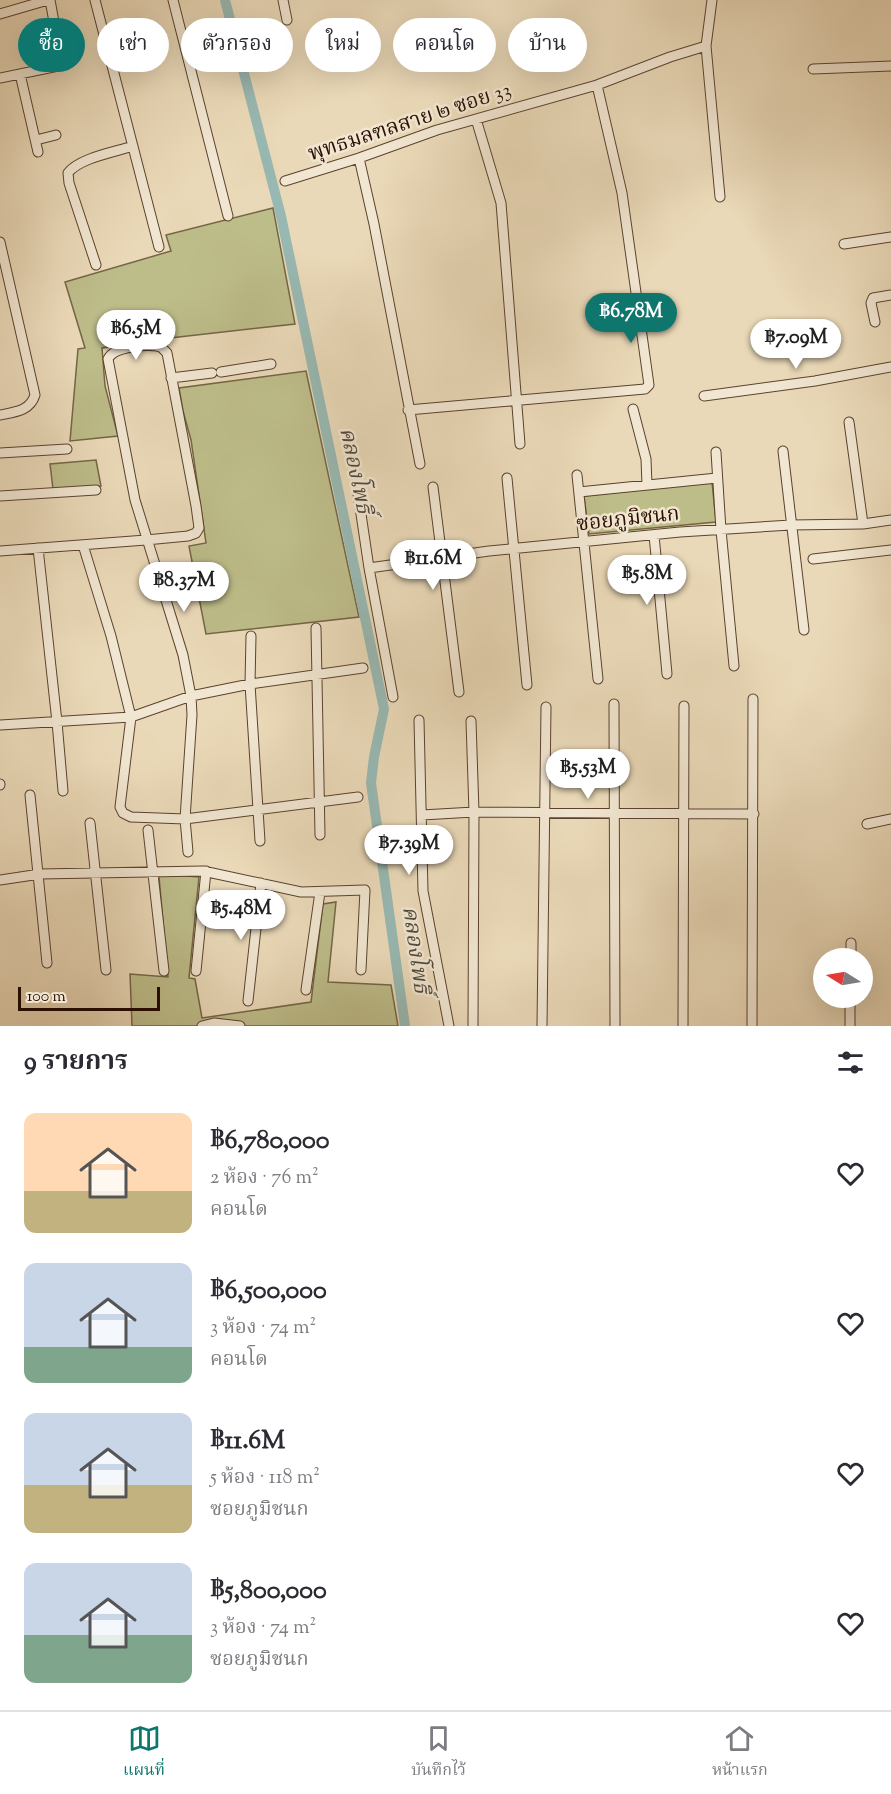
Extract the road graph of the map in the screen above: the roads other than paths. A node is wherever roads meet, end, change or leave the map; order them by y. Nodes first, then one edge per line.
1 (49, 0) edge
2 (95, 0) edge
3 (173, 0) edge
4 (282, 0) edge
5 (712, 0) edge
6 (0, 14) edge
7 (53, 18) edge
8 (286, 18) edge
9 (706, 46) junction
10 (891, 66) edge
11 (813, 69) dead end
12 (30, 72) edge
13 (20, 74) junction
14 (0, 78) edge
15 (597, 85) junction
16 (476, 119) junction
17 (56, 135) dead end
18 (36, 140) junction
19 (133, 146) junction
20 (38, 152) dead end
21 (359, 158) junction
22 (285, 181) dead end
23 (720, 197) dead end
24 (228, 216) dead end
25 (891, 237) edge
26 (0, 242) edge
27 (844, 244) dead end
28 (159, 247) dead end
29 (96, 265) dead end
30 (891, 295) edge
31 (875, 322) dead end
32 (271, 364) dead end
33 (891, 368) edge
34 (171, 378) junction
35 (704, 396) dead end
36 (517, 400) junction
37 (408, 410) junction
38 (633, 410) dead end
39 (0, 416) edge
40 (849, 422) dead end
41 (520, 444) dead end
42 (67, 449) dead end
43 (783, 451) dead end
44 (716, 452) dead end
45 (0, 453) edge
46 (420, 464) dead end
47 (577, 475) dead end
48 (507, 478) dead end
49 (717, 478) junction
50 (647, 485) junction
51 (433, 487) dead end
52 (96, 490) dead end
53 (579, 492) junction
54 (358, 494) dead end
55 (0, 496) edge
56 (891, 520) edge
57 (863, 524) junction
58 (791, 525) junction
59 (721, 530) junction
60 (654, 535) junction
61 (146, 540) junction
62 (585, 542) junction
63 (82, 545) junction
64 (38, 548) junction
65 (515, 549) junction
66 (891, 550) edge
67 (0, 551) edge
68 (443, 558) junction
69 (813, 559) dead end
70 (369, 568) junction
71 (316, 628) dead end
72 (804, 630) dead end
73 (251, 636) dead end
74 (734, 666) dead end
75 (363, 668) dead end
76 (667, 674) dead end
77 (318, 676) junction
78 (598, 679) dead end
79 (250, 684) junction
80 (527, 685) dead end
81 (459, 692) dead end
82 (191, 696) junction
83 (393, 697) dead end
84 (753, 699) dead end
85 (614, 704) dead end
86 (684, 706) dead end
87 (546, 707) dead end
88 (131, 717) junction
89 (419, 720) dead end
90 (471, 721) dead end
91 (57, 722) junction
92 (0, 725) edge
93 (63, 791) dead end
94 (30, 795) dead end
95 (358, 796) dead end
96 (321, 802) junction
97 (258, 809) junction
98 (474, 812) junction
99 (544, 813) junction
100 (614, 813) junction
101 (684, 814) junction
102 (754, 814) junction
103 (422, 815) junction
104 (185, 819) junction
105 (891, 819) edge
106 (90, 823) dead end
107 (867, 824) dead end
108 (148, 830) dead end
109 (320, 835) dead end
110 (260, 841) dead end
111 (188, 852) dead end
112 (207, 871) junction
113 (153, 872) junction
114 (96, 873) junction
115 (38, 874) junction
116 (0, 880) edge
117 (261, 883) junction
118 (320, 892) junction
119 (851, 943) dead end
120 (851, 948) edge
121 (47, 963) dead end
122 (106, 970) dead end
123 (361, 970) dead end
124 (164, 971) dead end
125 (196, 971) dead end
126 (306, 990) dead end
127 (248, 1001) dead end
128 (850, 1008) edge
129 (202, 1026) edge
130 (240, 1026) edge
131 (449, 1026) edge
132 (472, 1026) edge
133 (542, 1026) edge
134 (615, 1026) edge
135 (683, 1026) edge
136 (752, 1026) edge
137 (850, 1026) edge

1 - 6 street
1 - 7 street
2 - 19 street
3 - 24 street
4 - 8 street
5 - 9 street
9 - 15 street, พุทธมลฑลสาย ๒ ซอย 33
9 - 23 street
10 - 11 street
12 - 13 street
13 - 14 street
13 - 18 street
15 - 16 street, พุทธมลฑลสาย ๒ ซอย 33
15 - 36 street
16 - 21 street, พุทธมลฑลสาย ๒ ซอย 33
16 - 36 street
17 - 18 street
18 - 20 street
19 - 28 street
19 - 29 street
21 - 22 street, พุทธมลฑลสาย ๒ ซอย 33
21 - 37 street
25 - 27 street
26 - 39 street
30 - 31 street
32 - 34 street
33 - 35 street
34 - 61 street
34 - 61 street
36 - 37 street
36 - 41 street
37 - 46 street
38 - 50 street
40 - 57 street
42 - 45 street
43 - 58 street
44 - 49 street
47 - 53 street
48 - 65 street
49 - 50 street
49 - 59 street
50 - 53 street
51 - 68 street
52 - 55 street
53 - 62 street
54 - 70 street
56 - 57 street, ซอยภูมิชนก
57 - 58 street, ซอยภูมิชนก
58 - 59 street, ซอยภูมิชนก
58 - 72 street
59 - 60 street, ซอยภูมิชนก
59 - 74 street
60 - 62 street, ซอยภูมิชนก
60 - 76 street
61 - 63 street
61 - 82 street
62 - 65 street, ซอยภูมิชนก
62 - 78 street
63 - 64 street
63 - 88 street
64 - 67 street
64 - 91 street
65 - 68 street, ซอยภูมิชนก
65 - 80 street
66 - 69 street
68 - 70 street, ซอยภูมิชนก
68 - 81 street
70 - 83 street
71 - 77 street
73 - 79 street
75 - 77 street
77 - 79 street
77 - 96 street
79 - 82 street
79 - 97 street
82 - 88 street
82 - 104 street
84 - 102 street
85 - 100 street
86 - 101 street
87 - 99 street
88 - 91 street
88 - 104 street
89 - 103 street
90 - 98 street
91 - 92 street
91 - 93 street
94 - 115 street
95 - 96 street
96 - 97 street
96 - 109 street
97 - 104 street
97 - 110 street
98 - 99 street
98 - 103 street
98 - 132 street
99 - 100 street
99 - 133 street
100 - 101 street
100 - 134 street
101 - 102 street
101 - 135 street
102 - 136 street
103 - 131 street
104 - 111 street
105 - 107 street
106 - 114 street
108 - 113 street
112 - 113 street
112 - 117 street
112 - 125 street
113 - 114 street
113 - 124 street
114 - 115 street
114 - 122 street
115 - 116 street
115 - 121 street
117 - 118 street
117 - 127 street
118 - 123 street
118 - 126 street
119 - 120 street
128 - 137 street
129 - 130 street

